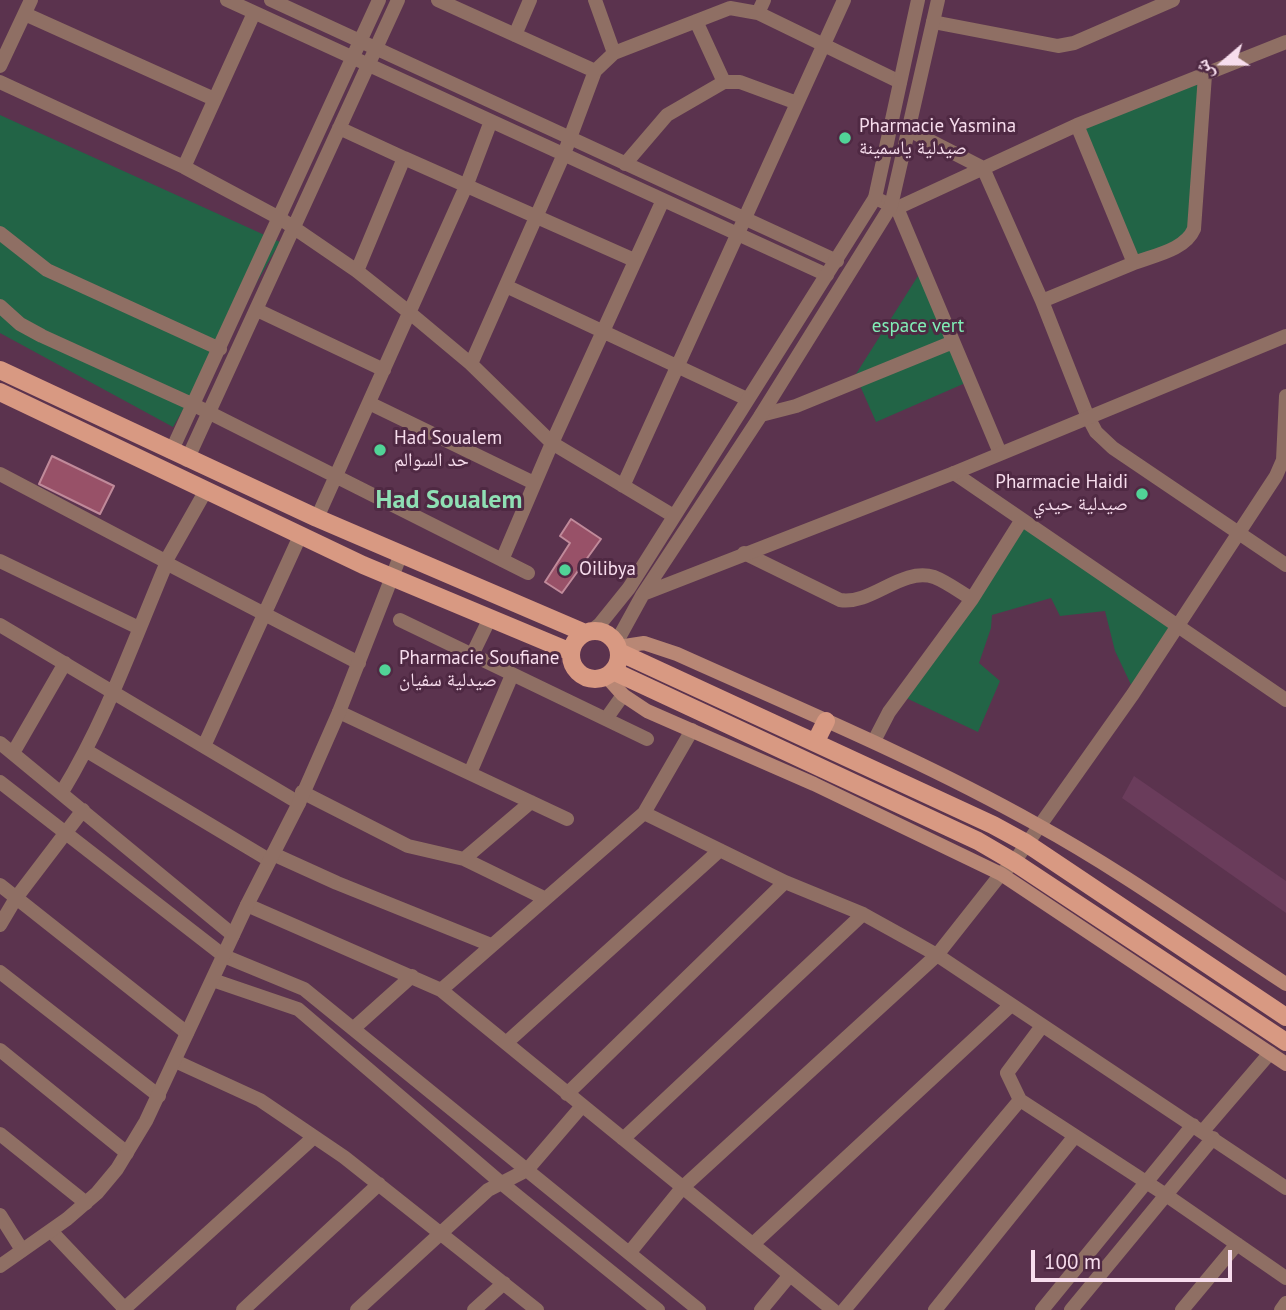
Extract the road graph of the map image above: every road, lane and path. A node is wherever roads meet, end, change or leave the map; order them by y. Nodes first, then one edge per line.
1 (31, 0) edge
2 (227, 0) edge
3 (271, 0) edge
4 (379, 0) edge
5 (398, 0) edge
6 (438, 0) edge
7 (530, 0) edge
8 (595, 0) edge
9 (844, 0) edge
10 (918, 0) edge
11 (938, 0) edge
12 (1173, 0) edge
13 (729, 4) edge
14 (761, 6) edge
15 (254, 13) junction
16 (24, 14) junction
17 (696, 21) junction
18 (933, 22) junction
19 (514, 35) junction
20 (359, 42) junction
21 (1286, 42) edge
22 (824, 44) junction
23 (375, 49) junction
24 (614, 54) junction
25 (353, 56) junction
26 (368, 64) junction
27 (0, 66) edge
28 (595, 71) junction
29 (1205, 75) junction
30 (0, 82) edge
31 (724, 82) junction
32 (900, 82) junction
33 (214, 99) junction
34 (797, 103) junction
35 (491, 121) junction
36 (1077, 125) junction
37 (339, 128) junction
38 (909, 130) junction
39 (571, 138) junction
40 (564, 154) junction
41 (404, 158) junction
42 (625, 164) junction
43 (184, 167) junction
44 (983, 168) junction
45 (467, 184) junction
46 (875, 198) junction
47 (663, 200) junction
48 (894, 207) junction
49 (537, 215) junction
50 (281, 219) junction
51 (744, 220) junction
52 (295, 228) junction
53 (0, 233) edge
54 (737, 235) junction
55 (634, 260) junction
56 (836, 261) junction
57 (1134, 263) junction
58 (357, 271) junction
59 (828, 275) junction
60 (508, 287) junction
61 (1042, 301) junction
62 (0, 306) edge
63 (257, 310) junction
64 (410, 313) junction
65 (603, 334) junction
66 (1286, 336) edge
67 (953, 342) junction
68 (220, 349) junction
69 (471, 364) junction
70 (679, 368) junction
71 (0, 370) edge
72 (384, 370) junction
73 (0, 392) edge
74 (1286, 396) edge
75 (747, 399) junction
76 (369, 403) junction
77 (194, 405) junction
78 (209, 413) junction
79 (761, 415) junction
80 (1087, 415) junction
81 (552, 443) junction
82 (1285, 445) edge
83 (1000, 453) junction
84 (179, 456) junction
85 (954, 473) junction
86 (0, 474) edge
87 (335, 476) junction
88 (534, 483) junction
89 (623, 486) junction
90 (205, 492) junction
91 (673, 515) junction
92 (317, 518) junction
93 (1021, 521) junction
94 (1239, 534) junction
95 (300, 536) junction
96 (744, 553) junction
97 (401, 554) junction
98 (502, 560) junction
99 (0, 561) edge
100 (167, 562) junction
101 (1286, 565) edge
102 (528, 573) dead end
103 (392, 578) junction
104 (629, 589) junction
105 (643, 594) junction
106 (972, 599) junction
107 (262, 615) junction
108 (490, 618) junction
109 (400, 620) dead end
110 (1177, 624) junction
111 (0, 625) edge
112 (139, 628) junction
113 (588, 632) junction
114 (618, 647) junction
115 (571, 652) junction
116 (472, 655) junction
117 (65, 663) junction
118 (359, 663) junction
119 (609, 674) junction
120 (512, 675) junction
121 (114, 691) junction
122 (623, 695) junction
123 (1286, 700) edge
124 (339, 712) junction
125 (606, 719) junction
126 (826, 721) junction
127 (691, 730) junction
128 (647, 739) dead end
129 (816, 741) junction
130 (874, 741) junction
131 (0, 743) edge
132 (204, 746) junction
133 (87, 751) junction
134 (13, 753) junction
135 (470, 773) junction
136 (0, 782) edge
137 (62, 792) junction
138 (300, 797) junction
139 (531, 802) junction
140 (83, 810) junction
141 (644, 813) junction
142 (567, 819) dead end
143 (1038, 825) junction
144 (64, 835) junction
145 (1026, 843) junction
146 (720, 850) junction
147 (271, 857) junction
148 (464, 859) junction
149 (1008, 868) junction
150 (785, 882) junction
151 (0, 885) edge
152 (16, 898) junction
153 (544, 898) junction
154 (247, 905) junction
155 (863, 914) junction
156 (0, 925) edge
157 (233, 935) junction
158 (491, 945) junction
159 (224, 956) junction
160 (937, 956) junction
161 (0, 972) edge
162 (411, 976) junction
163 (212, 980) junction
164 (1286, 984) edge
165 (441, 990) junction
166 (1010, 1006) junction
167 (1286, 1017) edge
168 (1042, 1026) junction
169 (354, 1028) junction
170 (187, 1033) junction
171 (1286, 1042) edge
172 (506, 1043) junction
173 (0, 1050) edge
174 (1270, 1053) junction
175 (175, 1061) junction
176 (1286, 1063) edge
177 (567, 1094) junction
178 (159, 1096) junction
179 (1020, 1101) junction
180 (582, 1106) junction
181 (1203, 1132) junction
182 (0, 1134) edge
183 (1075, 1136) junction
184 (314, 1137) junction
185 (623, 1139) junction
186 (127, 1153) junction
187 (527, 1170) junction
188 (500, 1182) junction
189 (1148, 1183) junction
190 (379, 1184) junction
191 (682, 1188) junction
192 (1286, 1188) edge
193 (1166, 1195) junction
194 (86, 1202) junction
195 (0, 1215) edge
196 (51, 1231) junction
197 (444, 1234) junction
198 (752, 1244) junction
199 (1237, 1244) junction
200 (22, 1250) junction
201 (630, 1252) junction
202 (0, 1266) edge
203 (790, 1275) junction
204 (1286, 1278) edge
205 (504, 1283) junction
206 (1286, 1303) edge
207 (124, 1310) edge
208 (243, 1310) edge
209 (356, 1310) edge
210 (474, 1310) edge
211 (537, 1310) edge
212 (658, 1310) edge
213 (699, 1310) edge
214 (761, 1310) edge
215 (833, 1310) edge
216 (844, 1310) edge
217 (935, 1310) edge
218 (1042, 1310) edge
219 (1071, 1310) edge
220 (1182, 1310) edge
221 (1280, 1310) edge

1 - 16 street
2 - 15 street
3 - 20 street
4 - 20 street
5 - 23 street
6 - 19 street
7 - 19 street
8 - 24 street
9 - 22 street
10 - 32 street
11 - 18 street
12 - 18 street
13 - 14 street
13 - 17 street
14 - 22 street
15 - 25 street
15 - 33 street
16 - 27 street
16 - 33 street
17 - 24 street
17 - 31 street
18 - 38 street
19 - 28 street
20 - 23 street
20 - 25 street
21 - 29 street
22 - 32 street
22 - 34 street
23 - 26 street
23 - 39 street
24 - 28 street
25 - 26 street
25 - 50 street
26 - 35 street
26 - 37 street
28 - 39 street
29 - 36 street
29 - 57 street
30 - 43 street
31 - 34 street
31 - 42 street
32 - 46 street
33 - 43 street
34 - 51 street
35 - 40 street
35 - 45 street
36 - 44 street
36 - 57 street
37 - 41 street
37 - 52 street
38 - 44 street
38 - 48 street
39 - 40 street
39 - 42 street
40 - 47 street
40 - 49 street
41 - 45 street
41 - 58 street
42 - 51 street
43 - 50 street
44 - 48 street
44 - 61 street
45 - 49 street
45 - 64 street
46 - 48 street
46 - 56 street
47 - 54 street
47 - 55 street
48 - 67 street
48 - 79 street
49 - 55 street
49 - 60 street
50 - 52 street
50 - 68 street
51 - 54 street
51 - 56 street
52 - 58 street
52 - 63 street
53 - 68 street
54 - 59 street
54 - 70 street
55 - 65 street
56 - 59 street
57 - 61 street
58 - 64 street
59 - 75 street
60 - 65 street
60 - 69 street
61 - 80 street
62 - 77 street
63 - 72 street
63 - 78 street
64 - 69 street
64 - 72 street
65 - 70 street
65 - 81 street
66 - 80 street
67 - 79 street
67 - 83 street
68 - 77 street
69 - 81 street
70 - 75 street
70 - 89 street
71 - 84 main road
72 - 76 street
73 - 90 main road
74 - 82 street
75 - 91 street
76 - 87 street
76 - 88 street
77 - 78 street
77 - 84 street
78 - 84 street
78 - 87 street
79 - 105 street
80 - 83 street
80 - 94 street
81 - 88 street
81 - 89 street
82 - 94 street
83 - 85 street
84 - 92 main road
85 - 93 street
85 - 96 street
86 - 100 street
87 - 92 street
87 - 98 street
88 - 98 street
89 - 91 street
90 - 95 main road
90 - 100 street
91 - 104 street
92 - 97 main road
93 - 106 street
93 - 110 street
94 - 101 street
94 - 110 street
95 - 103 main road
95 - 107 street
96 - 105 street
96 - 106 street
97 - 103 street
97 - 113 main road
98 - 102 street
99 - 112 street
100 - 107 street
100 - 112 street
103 - 108 main road
103 - 118 street
104 - 105 street
104 - 113 street
105 - 114 street
106 - 130 street
107 - 118 street
107 - 132 street
108 - 115 main road
108 - 116 street
109 - 116 street
110 - 123 street
110 - 143 street
111 - 117 street
112 - 121 street
113 - 114 main road
113 - 115 main road
114 - 119 main road
114 - 126 main road
114 - 129 main road
115 - 119 main road
116 - 120 street
117 - 121 street
117 - 134 street
118 - 124 street
119 - 122 main road
119 - 149 main road
120 - 125 street
120 - 135 street
121 - 132 street
121 - 133 street
122 - 125 street
122 - 127 main road
124 - 135 street
124 - 138 street
125 - 128 street
126 - 129 main road
126 - 130 main road
127 - 141 street
127 - 149 main road
129 - 145 main road
130 - 143 main road
131 - 134 street
132 - 138 street
133 - 137 street
133 - 147 street
134 - 137 street
135 - 139 street
136 - 144 street
137 - 140 street
138 - 147 street
138 - 148 street
139 - 142 street
139 - 148 street
140 - 144 street
140 - 157 street
141 - 146 street
141 - 153 street
143 - 145 street
143 - 164 main road
144 - 152 street
144 - 159 street
145 - 149 street
145 - 167 main road
146 - 150 street
146 - 172 street
147 - 154 street
147 - 158 street
148 - 153 street
149 - 160 street
149 - 171 main road
149 - 174 main road
150 - 155 street
150 - 177 street
151 - 152 street
152 - 156 street
152 - 170 street
153 - 158 street
154 - 157 street
154 - 162 street
155 - 160 street
155 - 185 street
157 - 159 street
158 - 165 street
159 - 163 street
159 - 169 street
160 - 166 street
160 - 191 street
161 - 178 street
162 - 165 street
162 - 169 street
163 - 170 street
163 - 188 street
165 - 172 street
166 - 168 street
166 - 198 street
168 - 179 street
168 - 181 street
169 - 187 street
170 - 175 street
172 - 177 street
173 - 186 street
174 - 176 main road
174 - 181 street
175 - 178 street
175 - 184 street
177 - 180 street
178 - 186 street
179 - 183 street
179 - 216 street
180 - 185 street
180 - 187 street
181 - 189 street
181 - 192 street
181 - 193 street
182 - 194 street
183 - 189 street
183 - 217 street
184 - 190 street
184 - 207 street
185 - 191 street
186 - 194 street
187 - 188 street
187 - 201 street
188 - 197 street
188 - 212 street
189 - 193 street
189 - 218 street
190 - 197 street
190 - 208 street
191 - 198 street
191 - 201 street
193 - 199 street
193 - 219 street
194 - 196 street
195 - 200 street
196 - 200 street
196 - 207 street
197 - 205 street
197 - 209 street
198 - 203 street
199 - 204 street
199 - 220 street
200 - 202 street
201 - 213 street
203 - 214 street
203 - 215 street
205 - 210 street
205 - 211 street
206 - 221 street

